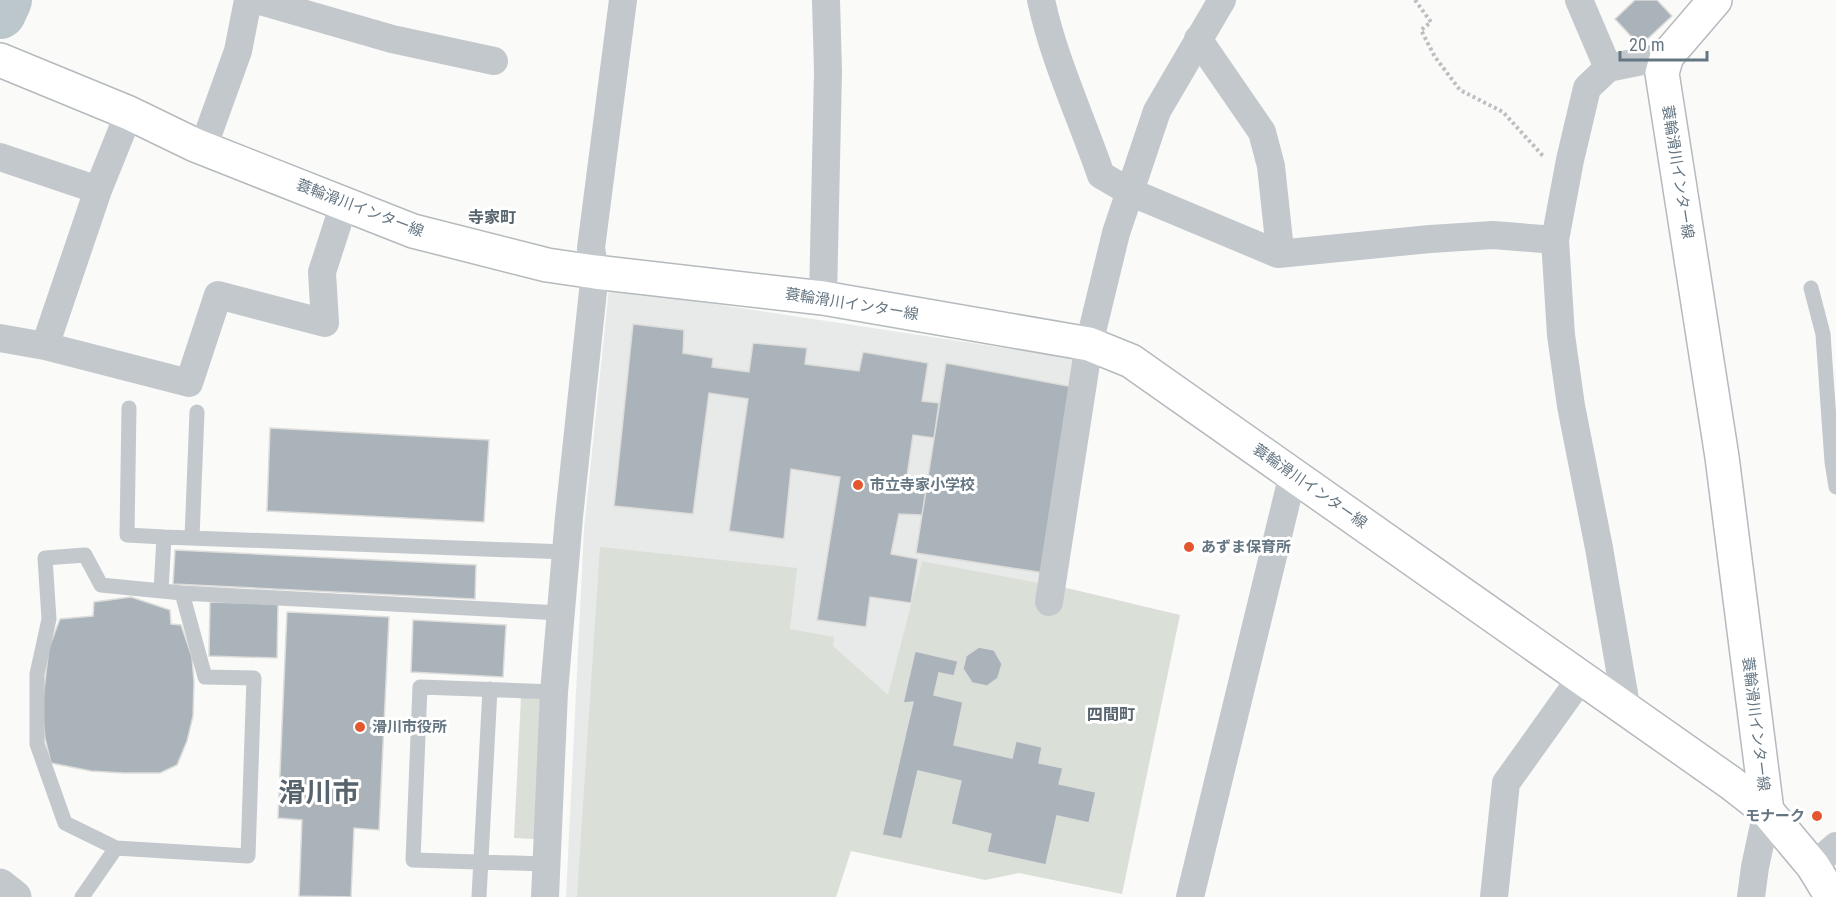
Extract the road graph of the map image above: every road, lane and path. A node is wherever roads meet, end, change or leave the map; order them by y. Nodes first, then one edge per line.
1 (248, 0) edge
2 (257, 0) edge
3 (623, 0) edge
4 (826, 0) edge
5 (1041, 0) edge
6 (1222, 0) edge
7 (1415, 0) edge
8 (1579, 0) edge
9 (1715, 0) edge
10 (1198, 39) junction
11 (1667, 56) junction
12 (0, 60) edge
13 (494, 61) dead end
14 (1608, 68) junction
15 (129, 113) junction
16 (203, 148) junction
17 (0, 157) edge
18 (1565, 183) junction
19 (98, 190) junction
20 (1130, 192) junction
21 (344, 204) junction
22 (1555, 240) junction
23 (1278, 254) junction
24 (595, 272) junction
25 (1811, 288) dead end
26 (823, 298) junction
27 (0, 338) edge
28 (1089, 344) junction
29 (45, 346) junction
30 (129, 408) dead end
31 (197, 411) dead end
32 (1293, 474) junction
33 (1836, 487) edge
34 (164, 537) junction
35 (192, 538) junction
36 (566, 552) junction
37 (161, 591) junction
38 (182, 593) junction
39 (1050, 602) dead end
40 (561, 613) junction
41 (1581, 678) junction
42 (490, 690) junction
43 (554, 692) junction
44 (1627, 711) junction
45 (1767, 811) junction
46 (116, 848) junction
47 (1825, 856) edge
48 (480, 862) junction
49 (546, 864) junction
50 (0, 885) edge
51 (15, 897) edge
52 (82, 897) edge
53 (479, 897) edge
54 (545, 897) edge
55 (1190, 897) edge
56 (1494, 897) edge
57 (1751, 897) edge
58 (1832, 897) edge

1 - 16 street
2 - 13 street
3 - 24 street
4 - 26 street
5 - 20 street
6 - 10 street
7 - 18 path
8 - 14 street
9 - 11 main road
10 - 20 street
10 - 23 street
11 - 14 street
11 - 45 main road, 蓑輪滑川インター線
12 - 15 main road, 蓑輪滑川インター線
14 - 18 street
15 - 16 main road, 蓑輪滑川インター線
15 - 19 street
16 - 21 main road, 蓑輪滑川インター線
17 - 19 street
18 - 22 street
19 - 29 street
20 - 23 street
20 - 28 street
21 - 24 main road, 蓑輪滑川インター線
21 - 29 street
22 - 23 street
22 - 44 street
24 - 26 main road, 蓑輪滑川インター線
24 - 36 street
25 - 33 lane
26 - 28 main road, 蓑輪滑川インター線
27 - 29 street
28 - 32 main road, 蓑輪滑川インター線
28 - 39 street
30 - 34 lane
31 - 35 lane
32 - 41 main road, 蓑輪滑川インター線
32 - 55 street
34 - 35 lane
34 - 37 lane
35 - 36 lane
36 - 40 street
37 - 38 lane
37 - 46 lane
38 - 40 lane
38 - 46 lane
40 - 43 street
41 - 44 main road, 蓑輪滑川インター線
41 - 56 street
42 - 43 lane
42 - 48 lane
42 - 48 lane
43 - 49 street
44 - 45 main road, 蓑輪滑川インター線
45 - 47 main road
45 - 57 street
46 - 52 lane
47 - 58 main road
48 - 49 lane
48 - 53 lane
49 - 54 street
50 - 51 street

